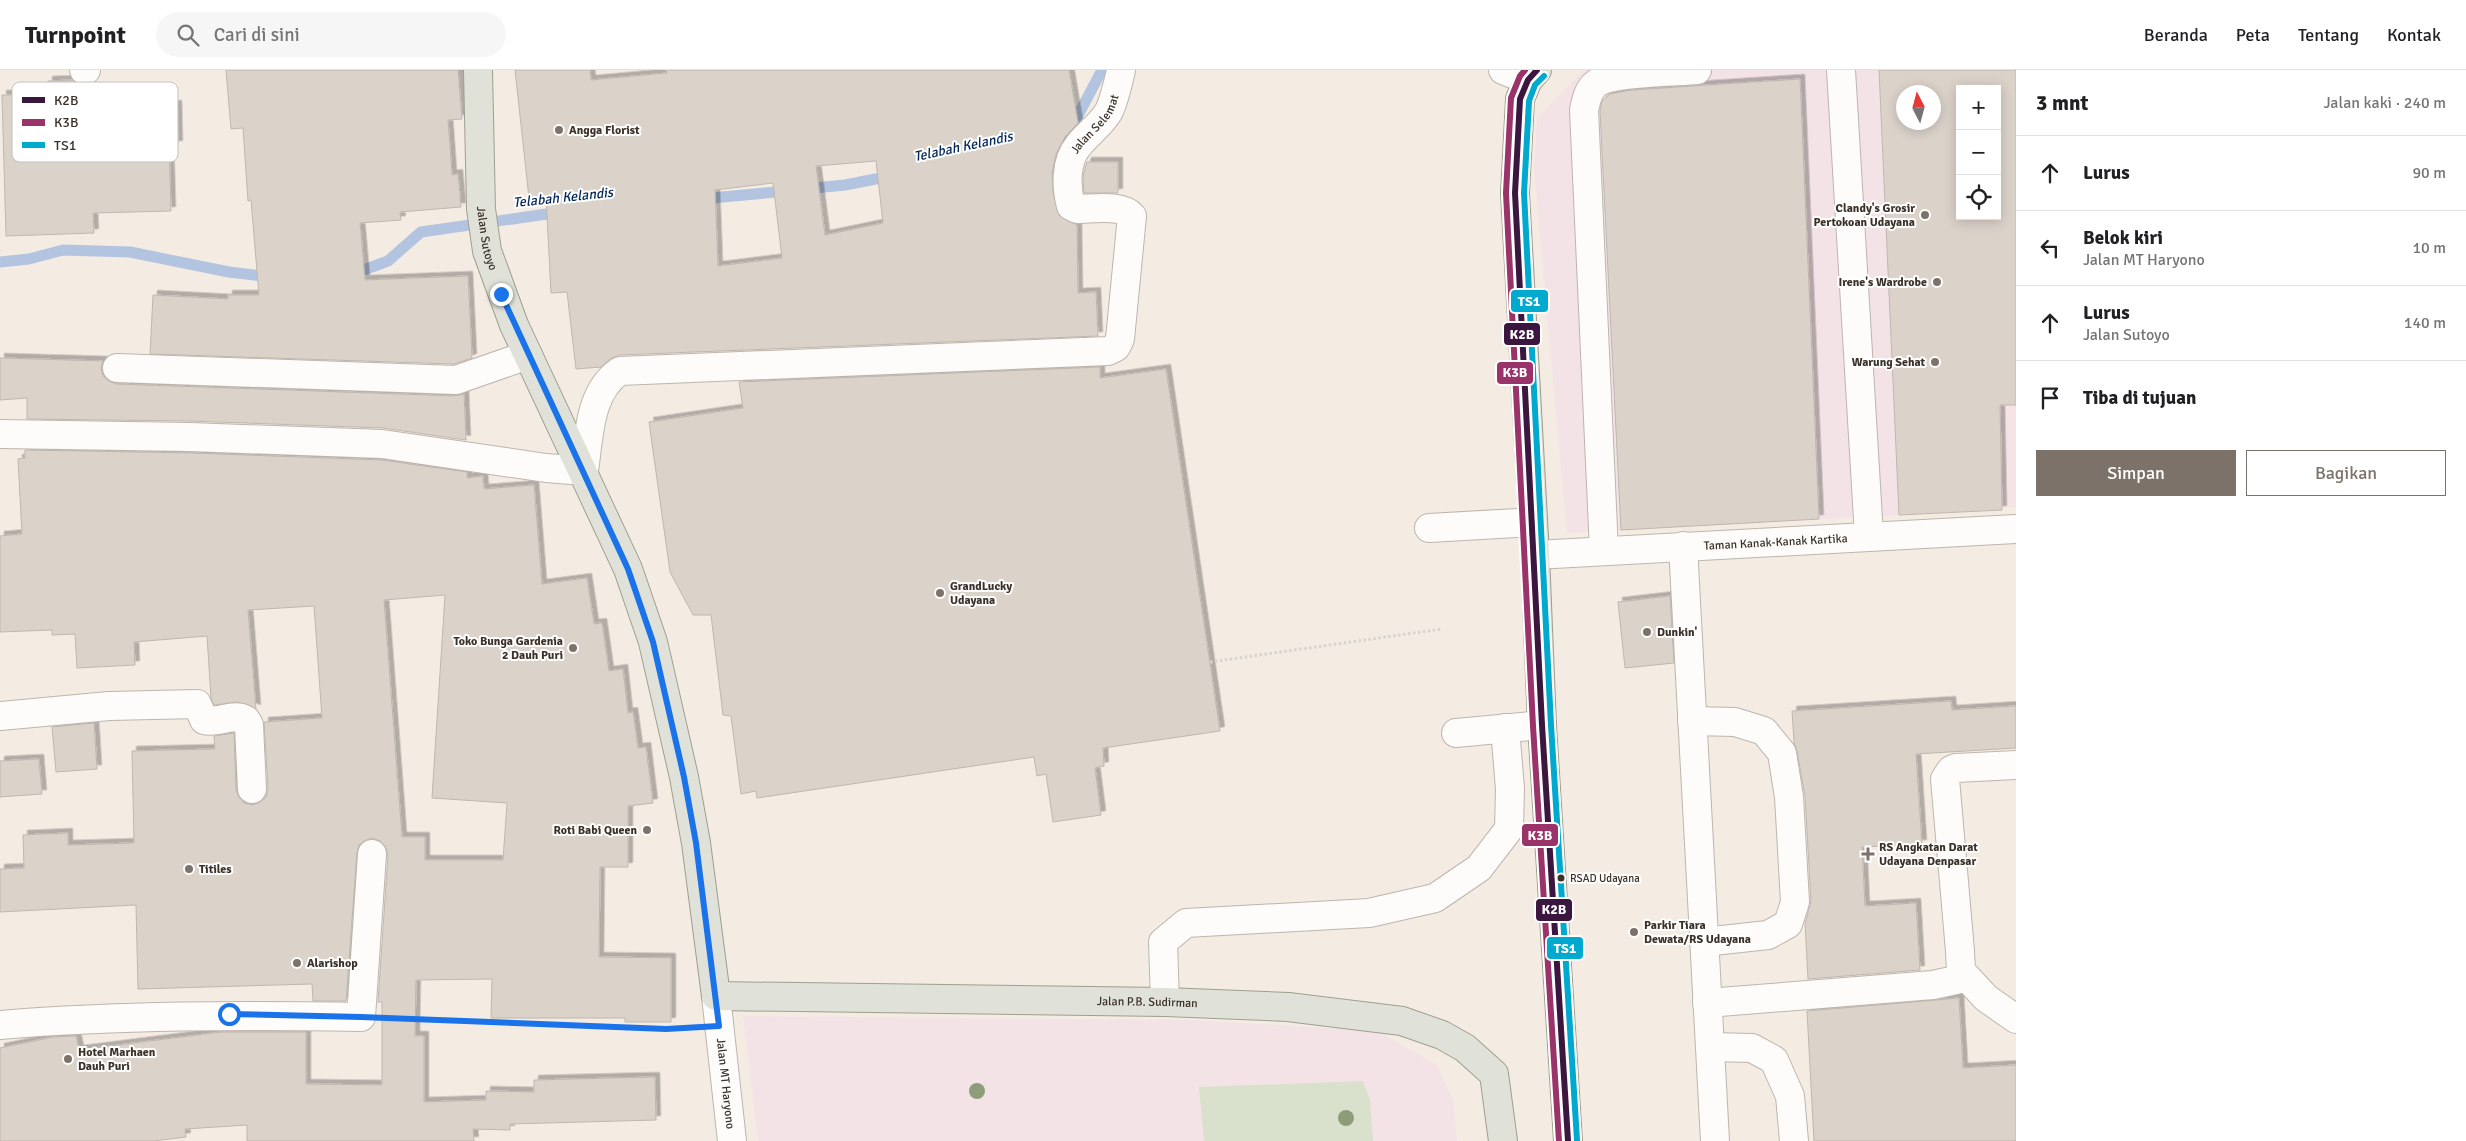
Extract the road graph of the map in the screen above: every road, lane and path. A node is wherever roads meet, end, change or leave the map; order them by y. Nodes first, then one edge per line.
1 (478, 70) edge
2 (1121, 70) edge
3 (1503, 70) edge
4 (1697, 70) edge
5 (1842, 70) edge
6 (1533, 75) edge
7 (528, 355) junction
8 (117, 368) dead end
9 (0, 434) edge
10 (584, 471) junction
11 (1533, 522) junction
12 (1429, 528) dead end
13 (2016, 529) edge
14 (1870, 536) junction
15 (1683, 546) junction
16 (1604, 551) junction
17 (1536, 555) junction
18 (1442, 629) dead end
19 (1210, 662) dead end
20 (0, 716) edge
21 (1692, 721) junction
22 (1542, 725) junction
23 (1505, 728) junction
24 (1456, 733) dead end
25 (2016, 765) edge
26 (252, 788) dead end
27 (372, 854) dead end
28 (1704, 942) junction
29 (1961, 971) junction
30 (716, 996) junction
31 (1164, 1002) junction
32 (1707, 1003) junction
33 (361, 1017) junction
34 (2016, 1018) edge
35 (0, 1025) edge
36 (719, 1026) junction
37 (1711, 1047) junction
38 (732, 1141) edge
39 (1503, 1141) edge
40 (1568, 1141) edge
41 (1715, 1141) edge
42 (1794, 1141) edge

1 - 7 main road, Jalan Sutoyo
2 - 10 street, Jalan Selemat
3 - 6 street
4 - 16 street
5 - 14 street
6 - 11 main road
7 - 8 street
7 - 10 main road, Jalan Sutoyo
9 - 10 street
10 - 30 main road, Jalan Sutoyo
11 - 12 street
11 - 17 main road
13 - 14 street, Taman Kanak-Kanak Kartika
14 - 15 street, Taman Kanak-Kanak Kartika
15 - 16 street, Taman Kanak-Kanak Kartika
15 - 21 street
16 - 17 street, Taman Kanak-Kanak Kartika
17 - 22 main road
18 - 19 path
20 - 26 street
21 - 28 street
21 - 28 street
22 - 23 street
22 - 40 main road
23 - 24 street
23 - 31 street
25 - 29 street
27 - 33 street
28 - 32 street
29 - 32 street
29 - 34 street
30 - 31 main road, Jalan P.B. Sudirman
30 - 36 street, Jalan MT Haryono
31 - 39 main road, Jalan P.B. Sudirman
32 - 37 street
33 - 35 street
33 - 36 path
36 - 38 street, Jalan MT Haryono
37 - 41 street
37 - 42 street

